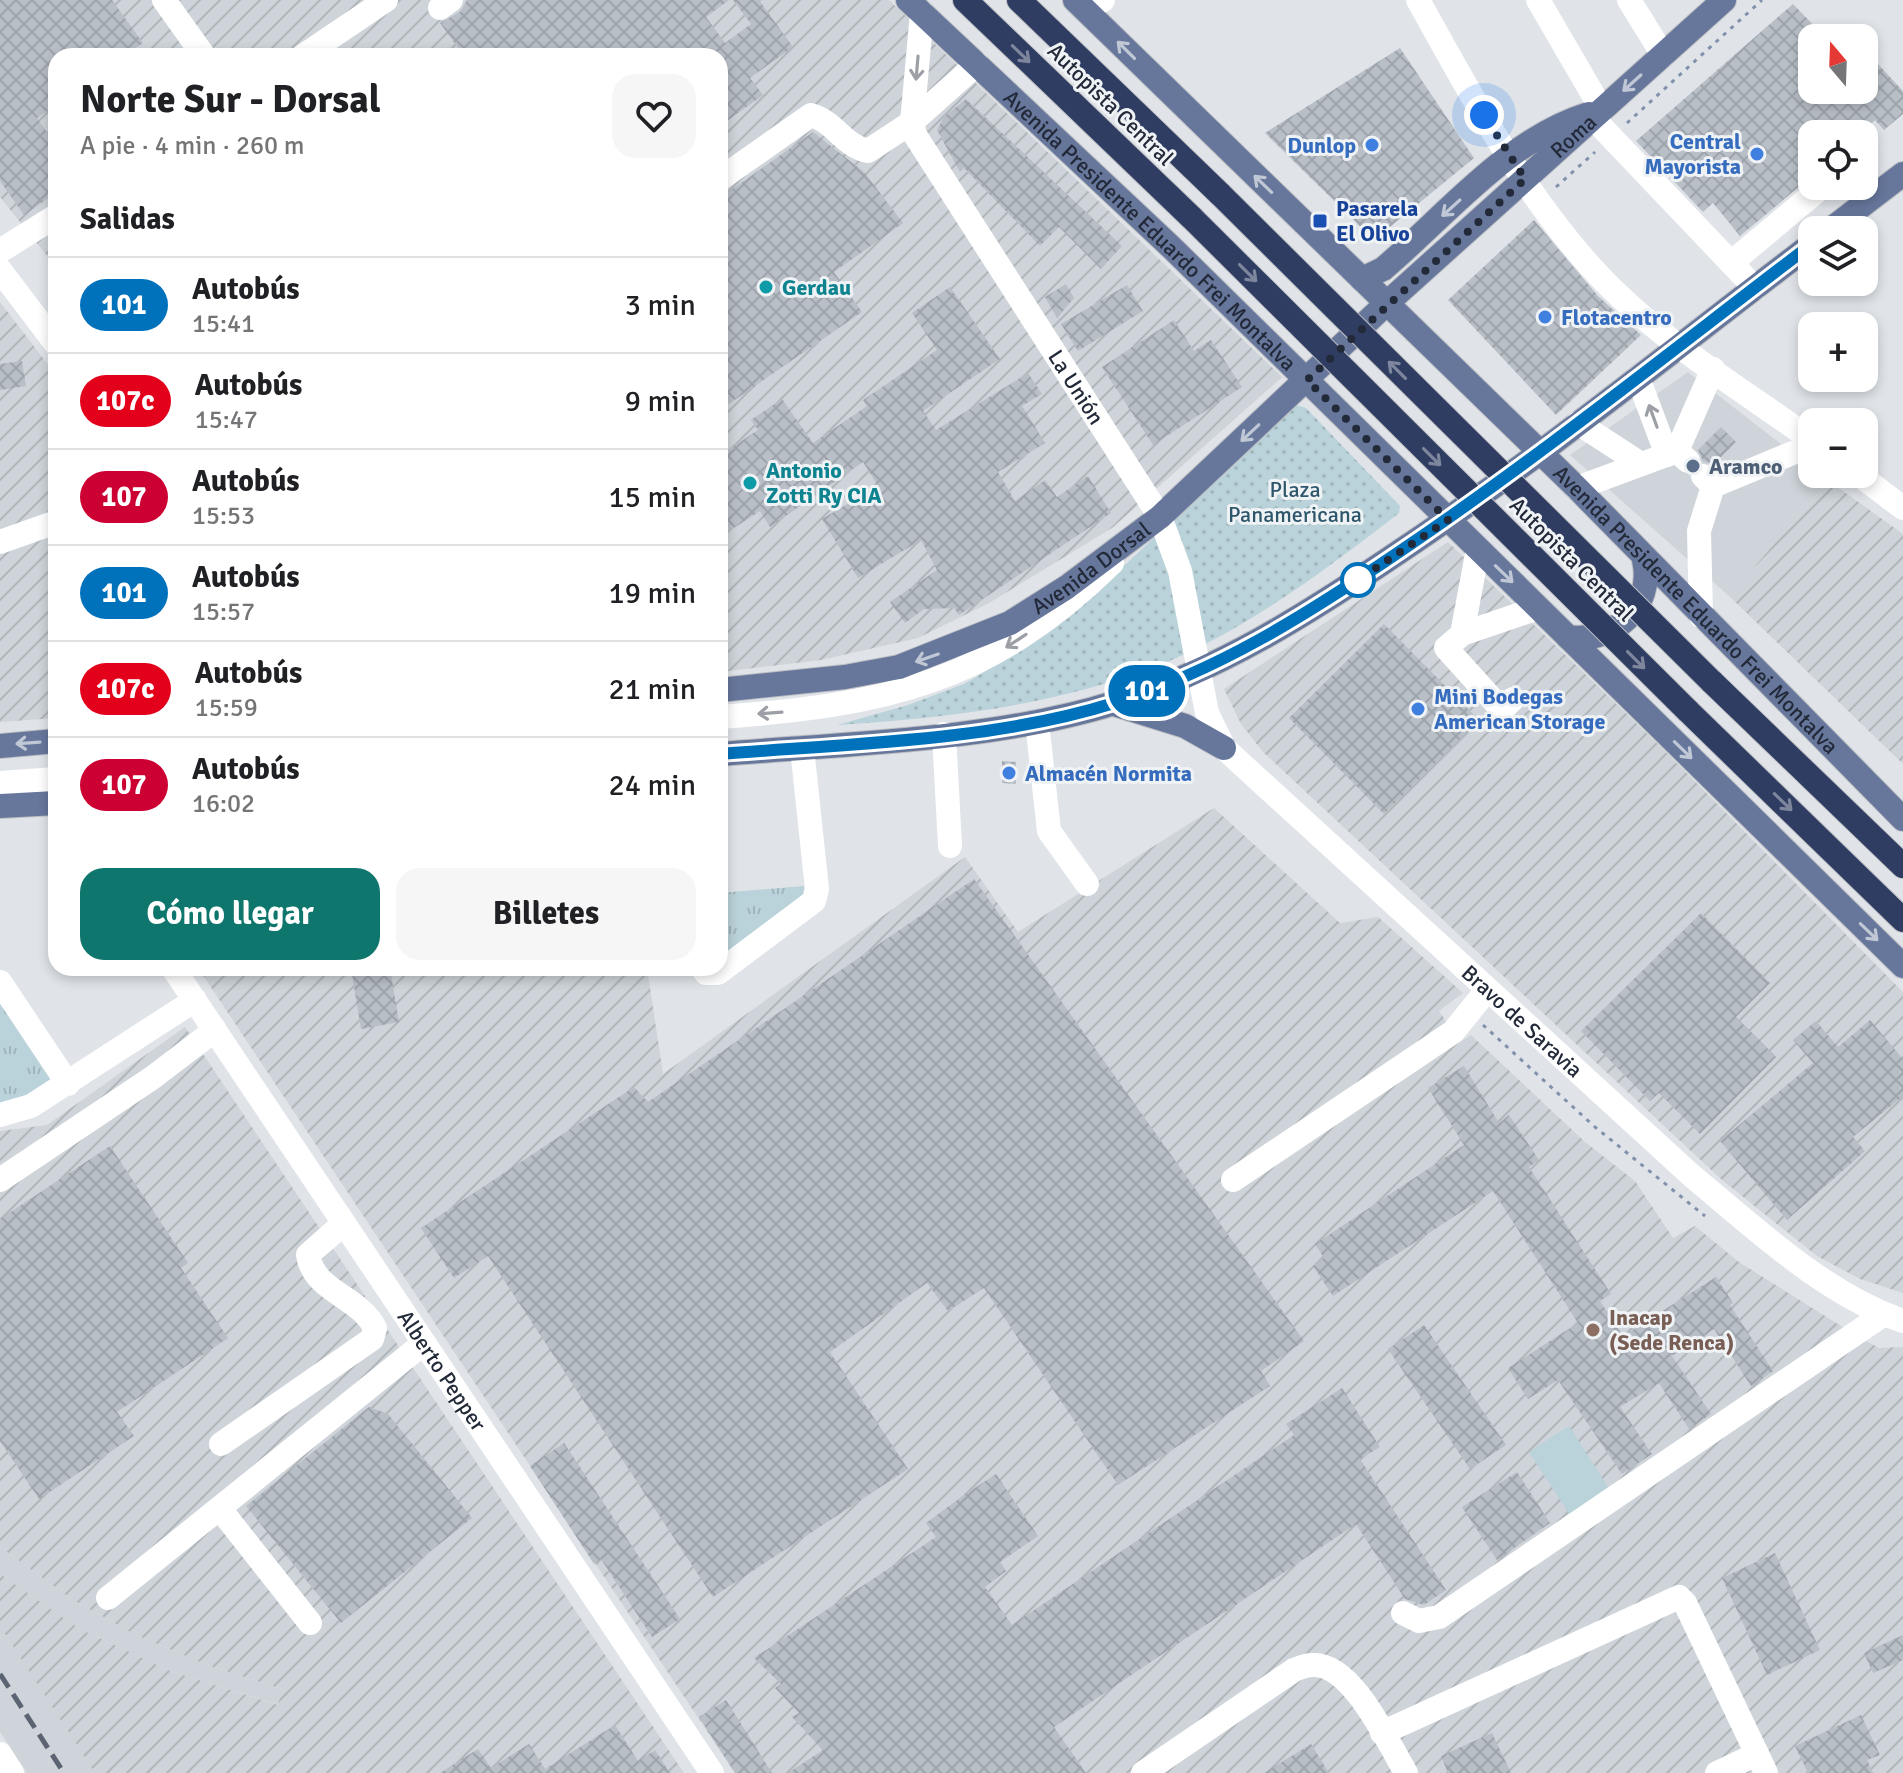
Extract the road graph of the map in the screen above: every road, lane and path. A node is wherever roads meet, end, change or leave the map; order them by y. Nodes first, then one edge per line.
1 (164, 0) edge
2 (386, 0) edge
3 (965, 0) edge
4 (1019, 0) edge
5 (1418, 0) edge
6 (1538, 0) edge
7 (1629, 0) edge
8 (1762, 0) edge
9 (1717, 2) edge
10 (1088, 3) edge
11 (915, 6) edge
12 (198, 48) edge
13 (315, 48) edge
14 (1663, 55) junction
15 (977, 64) junction
16 (1598, 114) junction
17 (912, 122) junction
18 (1610, 138) junction
19 (1510, 156) junction
20 (728, 173) edge
21 (1903, 174) edge
22 (1525, 179) junction
23 (1541, 200) junction
24 (1806, 200) edge
25 (1848, 216) edge
26 (48, 221) edge
27 (0, 251) edge
28 (1798, 255) edge
29 (1731, 263) junction
30 (0, 270) edge
31 (1362, 279) junction
32 (1755, 288) junction
33 (1387, 303) junction
34 (48, 333) edge
35 (1681, 346) junction
36 (1713, 369) junction
37 (1638, 378) junction
38 (1307, 380) junction
39 (1578, 423) junction
40 (1798, 433) edge
41 (1798, 446) edge
42 (1541, 453) junction
43 (1641, 464) junction
44 (1689, 466) junction
45 (1577, 488) junction
46 (1877, 488) edge
47 (1903, 508) edge
48 (1160, 517) junction
49 (1448, 520) junction
50 (48, 525) edge
51 (0, 542) edge
52 (1478, 549) junction
53 (1644, 560) junction
54 (1538, 608) junction
55 (1701, 616) junction
56 (1462, 634) junction
57 (1568, 637) junction
58 (1198, 670) junction
59 (728, 689) edge
60 (1513, 699) dead end
61 (1114, 704) junction
62 (728, 716) edge
63 (1037, 722) junction
64 (944, 734) junction
65 (48, 742) edge
66 (0, 746) edge
67 (802, 748) junction
68 (1224, 748) junction
69 (728, 753) edge
70 (48, 765) edge
71 (0, 768) edge
72 (48, 780) edge
73 (0, 783) edge
74 (48, 803) edge
75 (0, 806) edge
76 (1903, 819) edge
77 (950, 846) dead end
78 (1903, 866) edge
79 (1087, 884) dead end
80 (1903, 920) edge
81 (728, 966) edge
82 (1903, 966) edge
83 (178, 976) edge
84 (0, 982) edge
85 (1487, 990) junction
86 (195, 1000) junction
87 (215, 1030) junction
88 (68, 1084) junction
89 (0, 1115) edge
90 (0, 1180) edge
91 (1233, 1180) dead end
92 (344, 1223) junction
93 (1894, 1317) edge
94 (424, 1343) junction
95 (221, 1444) dead end
96 (220, 1509) junction
97 (108, 1598) dead end
98 (1403, 1613) dead end
99 (310, 1623) dead end
100 (1382, 1733) junction
101 (0, 1754) edge
102 (1762, 1764) edge
103 (12, 1773) edge
104 (712, 1773) edge
105 (1143, 1773) edge
106 (1406, 1773) edge
107 (1717, 1773) edge

1 - 12 street
2 - 13 street
3 -> 80 highway, Autopista Central, bridge
78 -> 4 highway, Autopista Central, bridge
5 - 19 street
6 - 16 street
7 - 14 street
8 - 18 path
9 - 14 main road, Roma
31 -> 10 main road, Avenida Presidente Eduardo Frei Montalva
11 - 15 main road, Avenida Presidente Eduardo Frei Montalva
11 -> 17 street, La Unión
14 -> 16 main road, Roma
15 - 17 street
15 - 38 main road, Avenida Presidente Eduardo Frei Montalva
16 - 18 street
16 - 19 main road
16 - 22 main road, Roma
17 - 20 street
17 - 48 street, La Unión
18 - 23 path
18 - 29 street
19 - 22 street
19 -> 31 main road
21 - 25 main road
22 - 23 street
22 - 33 main road, Roma
23 - 35 street
24 - 29 street
26 - 27 street
28 - 32 main road
29 - 32 street
30 - 34 street
31 - 33 main road, Avenida Presidente Eduardo Frei Montalva
32 - 35 main road
33 - 38 main road, Avenida Dorsal
33 - 42 main road, Avenida Presidente Eduardo Frei Montalva
35 - 36 street
35 - 37 main road
36 - 40 street
36 - 44 street
37 - 39 main road
44 -> 37 street
38 -> 48 main road, Avenida Dorsal
38 - 49 main road, Avenida Presidente Eduardo Frei Montalva
39 - 42 main road
39 - 43 street
41 - 44 street
42 - 45 main road, Avenida Presidente Eduardo Frei Montalva
42 - 49 main road
43 - 44 street
43 - 45 street
44 - 55 street
45 - 53 main road, Avenida Presidente Eduardo Frei Montalva
46 - 47 street
48 - 58 street, La Unión
48 -> 59 main road, Avenida Dorsal
48 -> 62 street
49 - 52 main road, Avenida Presidente Eduardo Frei Montalva
49 - 58 main road
50 - 51 street
52 -> 54 main road, Avenida Presidente Eduardo Frei Montalva
52 - 56 street
53 - 55 main road, Avenida Presidente Eduardo Frei Montalva
53 - 57 main road
54 - 56 street
54 - 57 main road, Avenida Presidente Eduardo Frei Montalva
55 - 76 main road, Avenida Presidente Eduardo Frei Montalva
56 - 60 street
57 -> 82 main road, Avenida Presidente Eduardo Frei Montalva
58 - 61 main road
58 - 68 street, Bravo de Saravia
61 - 63 main road
61 - 68 main road
63 - 64 main road
63 - 79 street
64 - 67 main road
64 - 77 street
65 -> 66 main road
67 - 69 main road
67 - 81 street
68 - 85 street, Bravo de Saravia
70 - 71 street
72 - 73 street
74 - 75 main road
83 - 86 street, Alberto Pepper
84 - 88 street
85 - 91 street
85 - 93 street, Bravo de Saravia
86 - 87 street, Alberto Pepper
86 - 88 street
87 - 90 street
87 - 92 street, Alberto Pepper
88 - 89 street
92 - 94 street, Alberto Pepper
92 - 95 street
93 - 98 street
94 - 96 street
94 - 104 street, Alberto Pepper
96 - 97 street
96 - 99 street
100 - 102 street
100 - 105 street
100 - 106 street
101 - 103 street
102 - 107 street

